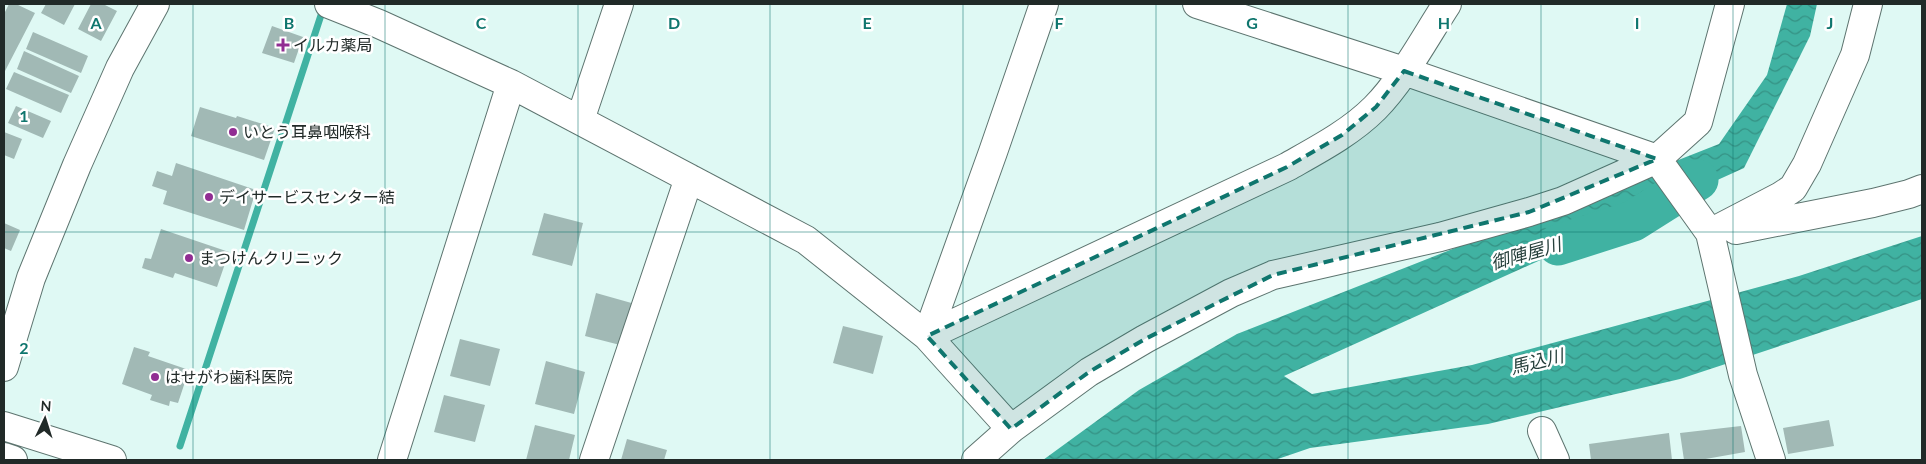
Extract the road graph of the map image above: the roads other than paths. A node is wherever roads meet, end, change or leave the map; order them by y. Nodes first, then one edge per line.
1 (155, 4) edge
2 (330, 4) edge
3 (619, 4) edge
4 (1044, 4) edge
5 (1197, 4) edge
6 (1446, 4) edge
7 (1730, 4) edge
8 (1868, 4) edge
9 (1404, 71) junction
10 (511, 84) junction
11 (580, 120) junction
12 (1657, 159) junction
13 (690, 178) junction
14 (1922, 189) edge
15 (1711, 242) junction
16 (927, 336) junction
17 (4, 367) edge
18 (4, 426) edge
19 (1011, 429) junction
20 (1542, 431) dead end
21 (4, 457) edge
22 (13, 460) edge
23 (112, 460) edge
24 (392, 460) edge
25 (594, 460) edge
26 (976, 460) edge
27 (1555, 460) edge
28 (1771, 460) edge

1 - 17 street
2 - 10 street
3 - 11 street
4 - 16 street
5 - 9 street
6 - 9 street
7 - 12 street
8 - 15 street
9 - 12 street
9 - 16 street
10 - 11 street
10 - 24 street
11 - 13 street
12 - 15 street
12 - 19 street
13 - 16 street
13 - 25 street
14 - 15 street
15 - 28 street
16 - 19 street
18 - 23 street
19 - 26 street
20 - 27 street
21 - 22 street

